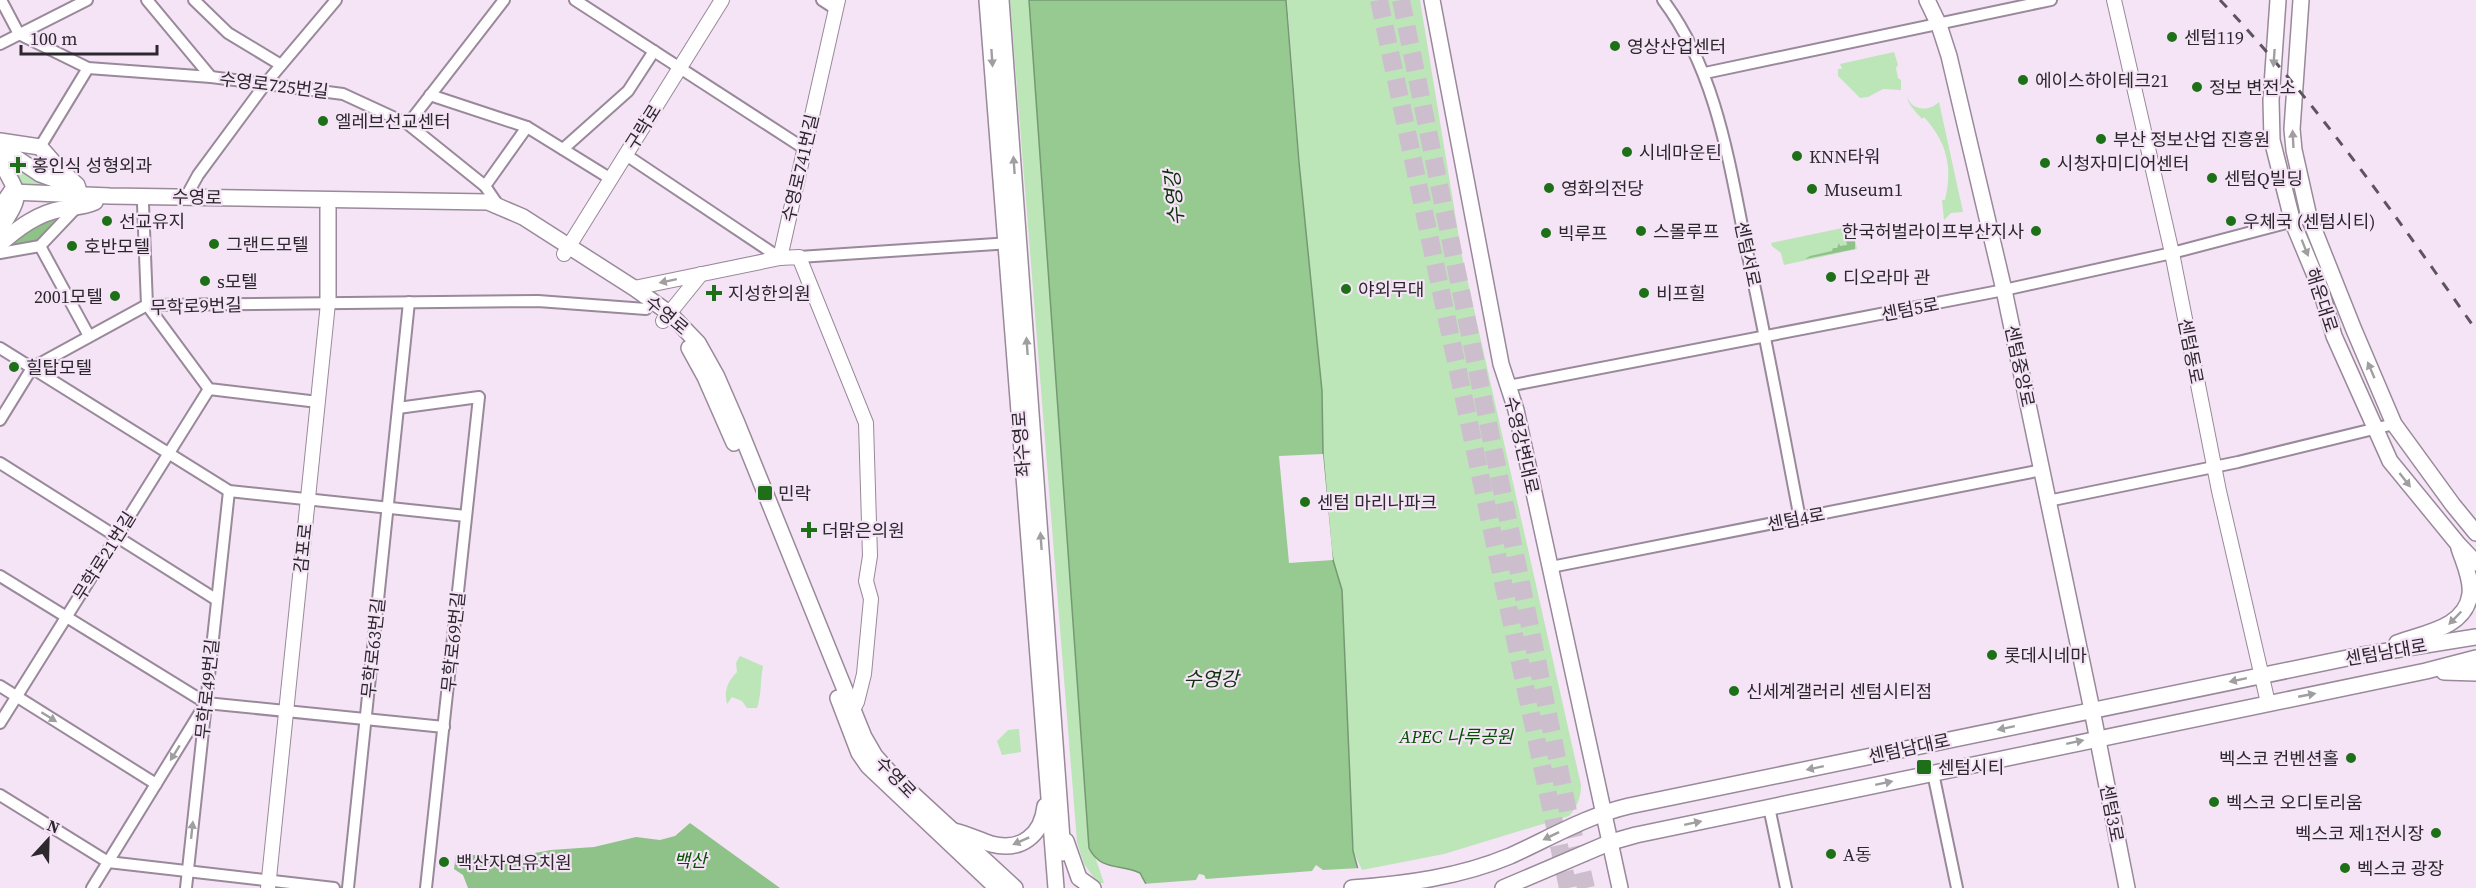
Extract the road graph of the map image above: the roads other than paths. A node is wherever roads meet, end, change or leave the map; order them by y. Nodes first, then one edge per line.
1 (1, 0) edge
2 (87, 0) edge
3 (147, 0) edge
4 (194, 0) edge
5 (336, 0) edge
6 (504, 0) edge
7 (575, 0) edge
8 (722, 0) edge
9 (822, 0) edge
10 (987, 0) edge
11 (1001, 0) edge
12 (1432, 0) edge
13 (1663, 0) edge
14 (1927, 0) edge
15 (2051, 0) edge
16 (2114, 0) edge
17 (2278, 0) edge
18 (2301, 0) edge
19 (837, 4) edge
20 (1939, 25) junction
21 (19, 34) junction
22 (0, 44) edge
23 (654, 51) junction
24 (281, 65) junction
25 (88, 68) junction
26 (680, 68) junction
27 (1705, 73) junction
28 (211, 77) junction
29 (266, 82) junction
30 (430, 95) junction
31 (408, 124) junction
32 (527, 127) junction
33 (0, 141) edge
34 (0, 147) edge
35 (40, 147) junction
36 (805, 148) junction
37 (563, 149) junction
38 (626, 155) junction
39 (0, 160) edge
40 (0, 173) edge
41 (611, 179) junction
42 (485, 186) junction
43 (82, 189) junction
44 (15, 195) junction
45 (110, 196) junction
46 (186, 197) junction
47 (95, 202) junction
48 (143, 204) junction
49 (498, 205) junction
50 (0, 208) edge
51 (77, 208) junction
52 (328, 208) junction
53 (2308, 217) junction
54 (2293, 223) junction
55 (0, 229) edge
56 (1012, 243) junction
57 (0, 244) edge
58 (40, 246) junction
59 (566, 250) junction
60 (0, 253) edge
61 (2172, 253) junction
62 (799, 257) junction
63 (780, 258) junction
64 (701, 274) junction
65 (634, 288) junction
66 (2004, 290) junction
67 (409, 302) junction
68 (328, 303) junction
69 (147, 304) junction
70 (646, 309) junction
71 (666, 317) junction
72 (89, 336) junction
73 (1765, 338) junction
74 (0, 348) edge
75 (33, 368) junction
76 (1508, 386) junction
77 (209, 389) junction
78 (318, 402) junction
79 (398, 408) junction
80 (0, 420) edge
81 (2394, 424) junction
82 (2375, 430) junction
83 (169, 453) junction
84 (0, 463) edge
85 (2214, 466) junction
86 (2042, 470) junction
87 (229, 491) junction
88 (308, 498) junction
89 (2048, 501) junction
90 (388, 507) junction
91 (466, 516) junction
92 (1800, 519) junction
93 (2476, 532) edge
94 (116, 537) junction
95 (2458, 544) junction
96 (2476, 563) edge
97 (1551, 567) junction
98 (0, 576) edge
99 (217, 600) junction
100 (66, 617) junction
101 (2476, 637) edge
102 (2357, 656) junction
103 (2476, 658) edge
104 (2426, 671) junction
105 (2476, 673) edge
106 (2260, 676) junction
107 (0, 686) edge
108 (16, 697) junction
109 (206, 703) junction
110 (2268, 703) junction
111 (2092, 710) junction
112 (286, 712) junction
113 (849, 715) junction
114 (366, 720) junction
115 (0, 723) edge
116 (444, 727) junction
117 (2098, 737) junction
118 (1933, 773) junction
119 (156, 784) junction
120 (1048, 794) junction
121 (0, 795) edge
122 (1769, 807) junction
123 (1605, 812) junction
124 (952, 830) junction
125 (1062, 830) junction
126 (1611, 842) junction
127 (108, 862) junction
128 (188, 871) junction
129 (268, 884) edge
130 (92, 888) edge
131 (186, 888) edge
132 (334, 888) edge
133 (348, 888) edge
134 (426, 888) edge
135 (997, 888) edge
136 (1015, 888) edge
137 (1056, 888) edge
138 (1065, 888) edge
139 (1093, 888) edge
140 (1352, 888) edge
141 (1503, 888) edge
142 (1620, 888) edge
143 (1786, 888) edge
144 (1957, 888) edge
145 (2127, 888) edge

1 - 21 street
2 - 21 street
3 - 28 street
4 - 24 street
5 - 24 street
6 - 30 street
7 - 23 street
8 - 26 street, 구락로
9 - 19 street
10 -> 56 main road, 좌수영로
56 -> 11 main road, 좌수영로
12 - 76 main road, 수영강변대로
13 - 27 street, 센텀서로
14 - 20 main road, 센텀중앙로
15 - 20 street
16 - 61 street, 센텀동로
17 -> 54 main road, 해운대로
53 -> 18 main road, 해운대로
19 - 36 street, 수영로741번길
20 - 27 street
20 - 66 main road, 센텀중앙로
21 - 22 street
21 - 25 street, 수영로725번길
23 - 26 street
23 - 37 street
24 - 29 street
25 - 28 street, 수영로725번길
25 - 35 street
26 - 36 street
26 - 38 street, 구락로
27 - 73 street, 센텀서로
28 - 29 street, 수영로725번길
29 - 31 street, 수영로725번길
29 - 46 street
30 - 31 street
30 - 32 street
31 - 42 street, 수영로725번길
32 - 37 street
32 - 42 street
33 - 35 main road
34 - 43 main road
35 - 43 main road
36 - 63 street, 수영로741번길
37 - 41 street
38 - 41 street, 구락로
38 - 63 street
39 - 44 main road
40 - 44 main road
41 - 59 street, 구락로
42 - 49 street, 수영로725번길
43 - 45 main road
44 - 45 main road, 수영로
44 - 47 main road, 수영로
44 - 50 main road
44 - 55 main road
45 - 46 main road, 수영로
46 - 49 main road, 수영로
47 - 48 main road, 수영로
47 - 51 main road
48 - 52 main road, 수영로
48 - 69 street
49 - 59 main road, 수영로
51 - 57 main road
51 - 58 street
52 - 59 main road, 수영로
52 - 68 main road, 감포로
53 - 54 street, 센텀5로
81 -> 53 main road, 해운대로
54 - 61 street, 센텀5로
54 -> 82 main road, 해운대로
56 - 62 street
56 - 120 main road, 좌수영로
125 -> 56 main road, 좌수영로
58 - 60 street
58 - 72 street
59 - 65 main road, 수영로
59 - 70 main road, 수영로
61 - 66 street, 센텀5로
61 - 85 street, 센텀동로
62 - 63 street
62 - 113 street
63 - 64 street
64 -> 65 street
64 - 71 street
65 - 71 main road, 수영로
66 - 73 street, 센텀5로
66 - 86 main road, 센텀중앙로
67 - 68 street, 무학로9번길
67 - 70 street, 무학로9번길
67 - 79 street, 무학로63번길
68 - 69 street, 무학로9번길
68 - 78 street, 감포로
69 - 72 street, 무학로9번길
69 - 77 street
70 - 71 main road, 수영로
71 - 113 main road, 수영로
72 - 75 street, 무학로9번길
73 - 76 street, 센텀5로
73 - 92 street, 센텀서로
74 - 75 street
75 - 80 street, 무학로9번길
75 - 83 street
76 - 97 main road, 수영강변대로
77 - 78 street
77 - 83 street, 무학로21번길
78 - 88 street, 감포로
79 - 90 street, 무학로63번길
79 - 91 street, 무학로69번길
81 - 82 street
81 - 93 main road, 해운대로
82 - 85 street
82 -> 95 main road, 해운대로
83 - 87 street
83 - 94 street, 무학로21번길
84 - 94 street
85 - 89 street
85 - 106 street, 센텀동로
86 - 89 main road, 센텀중앙로
86 - 92 street, 센텀4로
87 - 88 street
87 - 99 street, 무학로49번길
88 - 90 street
88 - 112 street, 감포로
89 - 111 main road, 센텀중앙로
90 - 91 street
90 - 114 street, 무학로63번길
91 - 116 street, 무학로69번길
92 - 97 street, 센텀4로
94 - 99 street
94 - 100 street, 무학로21번길
95 - 96 main road, 해운대로
95 -> 102 main road
97 - 123 main road, 수영강변대로
98 - 100 street
99 - 109 street, 무학로49번길
100 - 108 street, 무학로21번길
100 - 109 street
101 - 102 main road, 센텀남대로
102 - 106 main road, 센텀남대로
103 - 104 main road, 센텀남대로
104 - 105 main road
110 -> 104 main road, 센텀남대로
106 - 110 street, 센텀동로
106 -> 111 main road, 센텀남대로
107 - 108 street
108 - 115 street, 무학로21번길
108 -> 119 street
109 - 112 street
109 -> 119 street
128 -> 109 street, 무학로49번길
110 - 117 main road, 센텀남대로
111 - 117 main road, 센텀중앙로
111 -> 123 main road, 센텀남대로
112 - 114 street
112 - 129 street, 감포로
113 - 124 main road, 수영로
113 - 135 main road, 수영로
114 - 116 street
114 - 133 street, 무학로63번길
116 - 134 street, 무학로69번길
118 -> 117 main road, 센텀남대로
117 - 145 main road, 센텀3로
122 -> 118 main road, 센텀남대로
118 - 144 street
119 - 127 street
120 -> 124 main road
120 - 137 main road, 좌수영로
121 - 127 street
126 -> 122 main road, 센텀남대로
122 - 143 street
123 - 126 main road, 수영강변대로
123 -> 140 main road, 센텀남대로
124 - 136 main road, 수영로
125 - 138 main road, 좌수영로
125 - 139 main road
126 - 141 main road, 센텀남대로
126 - 142 main road, 수영강변대로
127 - 128 street
127 - 130 street
128 - 129 street
128 - 131 street, 무학로49번길
129 - 132 street

